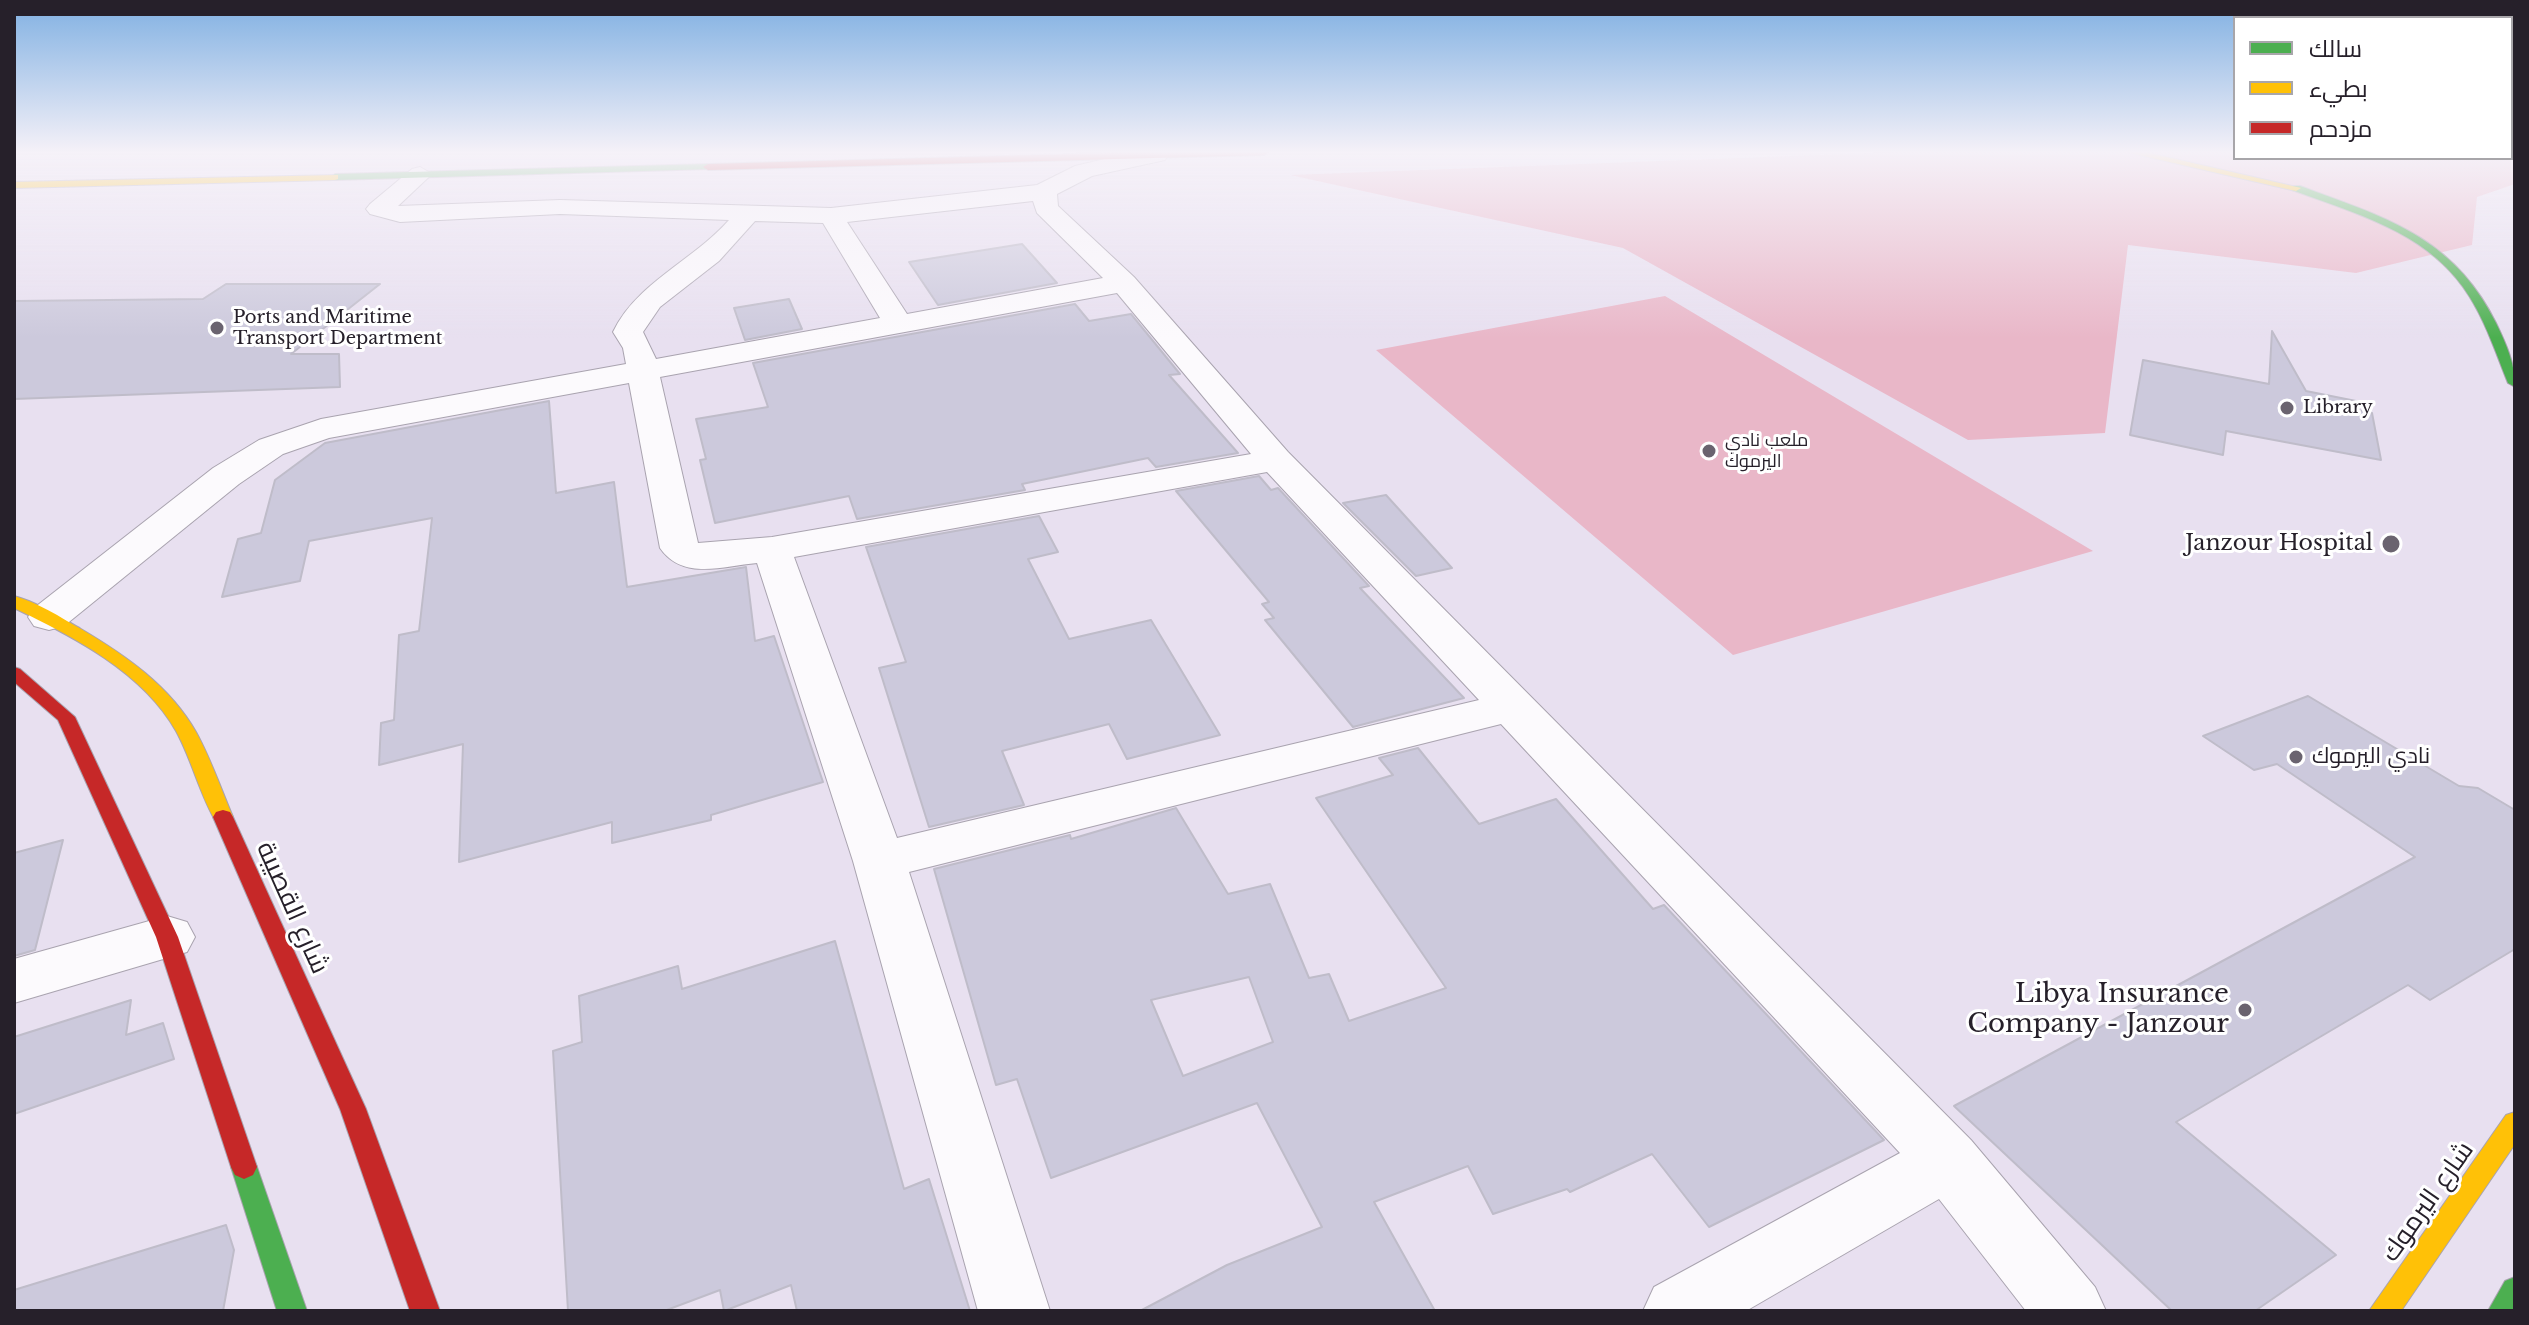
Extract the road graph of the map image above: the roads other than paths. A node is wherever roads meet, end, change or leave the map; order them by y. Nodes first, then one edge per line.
1 (720, 214) edge
2 (850, 214) edge
3 (1052, 214) edge
4 (2361, 214) edge
5 (747, 215) junction
6 (831, 216) junction
7 (1124, 283) junction
8 (898, 323) junction
9 (642, 371) junction
10 (2515, 383) edge
11 (1275, 460) junction
12 (772, 549) junction
13 (14, 601) edge
14 (49, 617) junction
15 (14, 673) edge
16 (1512, 707) junction
17 (879, 861) junction
18 (167, 937) junction
19 (14, 981) edge
20 (2515, 1123) edge
21 (1948, 1160) junction
22 (2515, 1291) edge
23 (292, 1311) edge
24 (425, 1311) edge
25 (1014, 1311) edge
26 (1679, 1311) edge
27 (2070, 1311) edge
28 (2384, 1311) edge
29 (2503, 1311) edge

1 - 5 street
2 - 6 street
3 - 7 street
4 - 10 main road
5 - 6 street
5 - 9 street
6 - 8 street
7 - 8 street
7 - 11 street
8 - 9 street
9 - 12 street
9 - 14 street
11 - 12 street
11 - 16 street
12 - 17 street
13 - 14 main road, شارع القصيبة
14 - 24 main road, شارع القصيبة
15 - 18 main road
16 - 17 street
16 - 21 street
17 - 25 street
18 - 19 street
18 - 23 main road
20 - 28 main road, شارع اليرموك
21 - 26 street
21 - 27 street
22 - 29 main road

